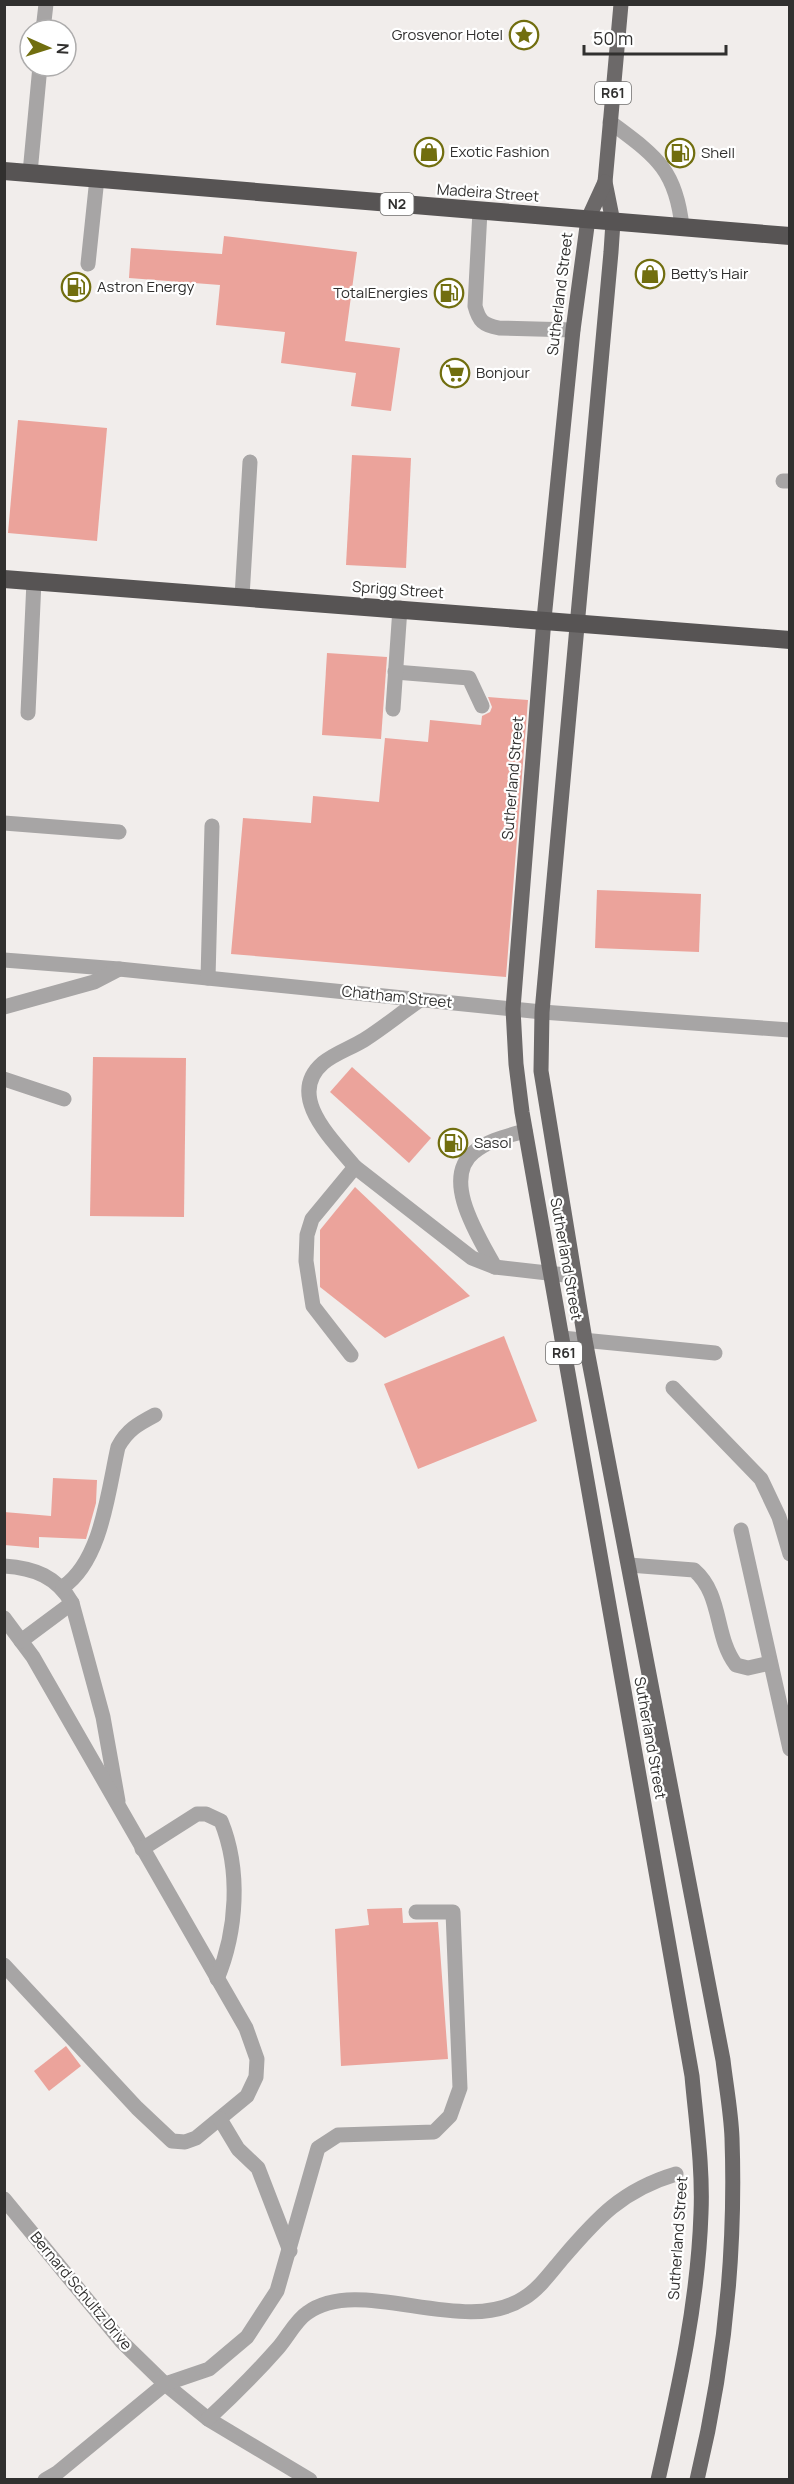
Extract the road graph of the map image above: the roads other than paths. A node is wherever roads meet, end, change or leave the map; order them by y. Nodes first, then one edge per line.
1 (621, 4) edge
2 (39, 78) edge
3 (610, 122) junction
4 (4, 171) edge
5 (30, 173) junction
6 (97, 178) junction
7 (605, 182) junction
8 (480, 211) junction
9 (588, 219) junction
10 (613, 222) junction
11 (682, 227) junction
12 (789, 236) edge
13 (88, 264) dead end
14 (573, 330) junction
15 (250, 462) dead end
16 (4, 579) edge
17 (34, 581) junction
18 (242, 597) junction
19 (400, 608) junction
20 (544, 619) junction
21 (576, 621) junction
22 (789, 640) edge
23 (395, 672) junction
24 (482, 706) dead end
25 (393, 709) dead end
26 (28, 713) dead end
27 (4, 823) edge
28 (212, 826) dead end
29 (119, 832) dead end
30 (4, 960) edge
31 (118, 969) junction
32 (208, 978) junction
33 (420, 1000) junction
34 (4, 1007) edge
35 (513, 1009) junction
36 (542, 1012) junction
37 (789, 1030) edge
38 (4, 1079) edge
39 (64, 1099) dead end
40 (525, 1131) junction
41 (355, 1167) junction
42 (495, 1267) junction
43 (550, 1275) junction
44 (574, 1276) junction
45 (562, 1338) junction
46 (585, 1340) junction
47 (715, 1353) dead end
48 (351, 1355) dead end
49 (673, 1388) dead end
50 (155, 1415) dead end
51 (741, 1530) dead end
52 (789, 1554) edge
53 (629, 1564) junction
54 (4, 1566) edge
55 (63, 1587) junction
56 (72, 1603) junction
57 (4, 1618) edge
58 (21, 1641) junction
59 (770, 1664) junction
60 (789, 1749) edge
61 (119, 1807) junction
62 (142, 1849) junction
63 (417, 1912) dead end
64 (4, 1965) edge
65 (217, 1979) junction
66 (220, 2119) junction
67 (676, 2174) dead end
68 (4, 2199) edge
69 (290, 2252) junction
70 (165, 2384) junction
71 (208, 2419) junction
72 (45, 2480) edge
73 (310, 2480) edge
74 (658, 2480) edge
75 (697, 2480) edge

1 - 3 main road, Sutherland Street / R61
2 - 5 street
3 - 7 main road, Sutherland Street / R61
3 - 11 street
4 - 5 highway, Madeira Street / N2
5 - 6 highway, Madeira Street / N2
6 - 8 highway, Madeira Street / N2
6 - 13 street
7 - 9 main road, Sutherland Street / R61
7 - 10 main road, Sutherland Street / R61
8 - 9 highway, Madeira Street / N2
8 - 14 street
9 - 10 highway, Madeira Street / N2
9 - 14 main road, Sutherland Street / R61
10 - 11 highway, Madeira Street / N2
10 - 21 main road, Sutherland Street / R61
11 - 12 highway, Madeira Street / N2
14 - 20 main road, Sutherland Street / R61
15 - 18 street
16 - 17 highway, Sprigg Street
17 - 18 highway, Sprigg Street
17 - 26 street
18 - 19 highway, Sprigg Street
19 - 20 highway, Sprigg Street
19 - 23 street
20 - 21 highway, Sprigg Street
20 - 35 main road, Sutherland Street / R61
21 - 22 highway, Sprigg Street
21 - 36 main road, Sutherland Street / R61
23 - 24 street
23 - 25 street
27 - 29 street
28 - 32 street
30 - 31 street, Chatham Street
31 - 32 street, Chatham Street
31 - 34 street
32 - 33 street, Chatham Street
33 - 35 street, Chatham Street
33 - 41 street
35 - 36 street, Chatham Street
35 - 40 main road, Sutherland Street / R61
36 - 37 street, Chatham Street
36 - 44 main road, Sutherland Street / R61
38 - 39 street
40 - 42 street
40 - 43 main road, Sutherland Street / R61
41 - 42 street
41 - 48 street
42 - 43 street
43 - 44 street
43 - 45 main road, Sutherland Street / R61
44 - 46 main road, Sutherland Street / R61
45 - 46 street
45 - 74 main road, Sutherland Street / R61
46 - 47 street
46 - 53 main road, Sutherland Street / R61
49 - 52 street
50 - 55 street
51 - 59 street
53 - 59 street
53 - 75 main road, Sutherland Street / R61
54 - 55 street
55 - 56 street
56 - 58 street
56 - 61 street
57 - 58 street
58 - 61 street
59 - 60 street
61 - 62 street
62 - 65 street
62 - 65 street
63 - 69 street
64 - 66 street
65 - 66 street
66 - 69 street
67 - 71 street
68 - 70 street, Bernard Schultz Drive
69 - 70 street
70 - 71 street, Bernard Schultz Drive
70 - 72 street
71 - 73 street, Bernard Schultz Drive

